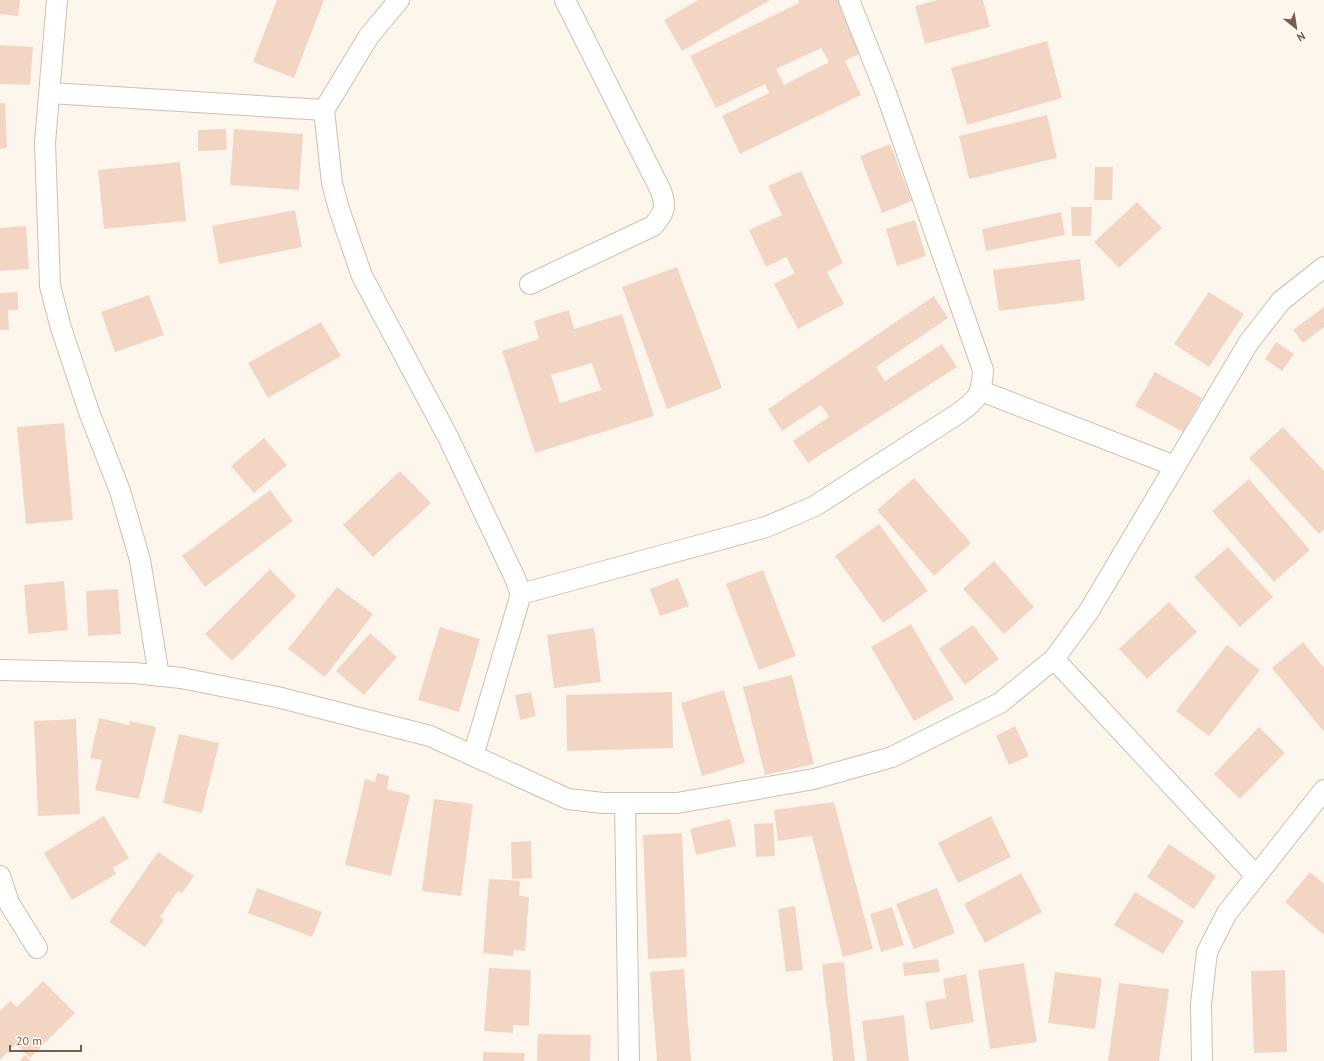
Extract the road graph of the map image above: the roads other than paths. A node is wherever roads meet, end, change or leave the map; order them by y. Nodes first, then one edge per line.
1 (57, 0) edge
2 (399, 0) edge
3 (565, 0) edge
4 (849, 0) edge
5 (50, 93) junction
6 (324, 110) junction
7 (1324, 267) edge
8 (530, 284) dead end
9 (981, 391) junction
10 (1175, 466) junction
11 (521, 594) junction
12 (1054, 659) junction
13 (0, 670) edge
14 (159, 676) junction
15 (473, 756) junction
16 (1324, 790) edge
17 (625, 803) junction
18 (0, 876) edge
19 (1256, 876) junction
20 (37, 948) dead end
21 (629, 1061) edge
22 (1202, 1061) edge

1 - 5 street
2 - 6 street
3 - 8 street
4 - 9 street
5 - 6 street
5 - 14 street
6 - 11 street
7 - 10 street
9 - 10 street
9 - 11 street
10 - 12 street
11 - 15 street
12 - 17 street
12 - 19 street
13 - 14 street
14 - 15 street
15 - 17 street
16 - 19 street
17 - 21 street
18 - 20 street
19 - 22 street

